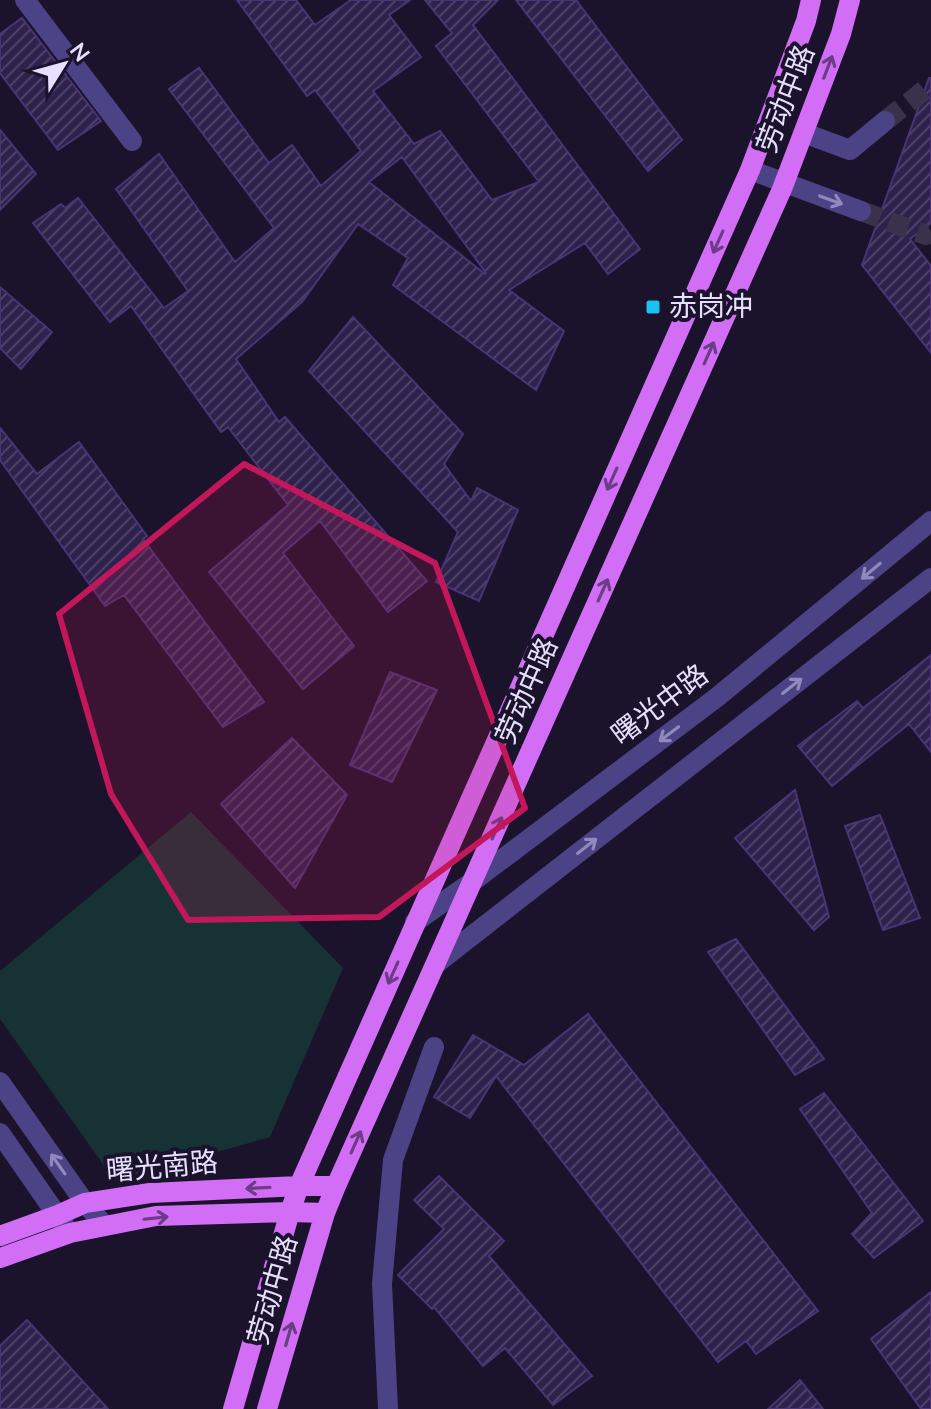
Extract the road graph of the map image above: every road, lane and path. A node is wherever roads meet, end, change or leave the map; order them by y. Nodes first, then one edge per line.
1 (25, 0) edge
2 (811, 0) edge
3 (850, 0) edge
4 (885, 121) tunnel mouth
5 (804, 133) junction
6 (132, 141) dead end
7 (750, 170) junction
8 (785, 183) junction
9 (861, 211) tunnel mouth
10 (931, 521) edge
11 (931, 578) edge
12 (472, 882) junction
13 (415, 922) junction
14 (437, 963) junction
15 (434, 1047) dead end
16 (0, 1082) edge
17 (0, 1133) edge
18 (299, 1186) junction
19 (336, 1186) junction
20 (85, 1203) junction
21 (290, 1212) junction
22 (325, 1213) junction
23 (58, 1215) junction
24 (105, 1226) junction
25 (70, 1233) junction
26 (0, 1236) edge
27 (0, 1258) edge
28 (233, 1409) edge
29 (267, 1409) edge
30 (388, 1409) edge

1 - 6 street
2 - 7 main road, 劳动中路
5 -> 3 main road, 劳动中路
4 - 5 street
5 - 8 main road, 劳动中路
7 - 8 street
7 -> 13 main road, 劳动中路
8 -> 9 street
12 -> 8 main road, 劳动中路
10 -> 12 street, 曙光中路
14 -> 11 street
12 - 13 street, 曙光中路
12 - 14 main road, 劳动中路
13 -> 18 main road, 劳动中路
19 -> 14 main road, 劳动中路
15 - 30 street
20 -> 16 street
17 - 23 street
18 - 19 main road, 曙光南路
18 -> 20 main road, 曙光南路
18 - 21 main road, 劳动中路
19 - 22 main road, 劳动中路
20 - 23 main road, 曙光南路
20 - 24 street
21 - 22 main road, 曙光南路
24 -> 21 main road, 曙光南路
21 - 28 main road, 劳动中路
29 -> 22 main road, 劳动中路
23 - 25 street
23 - 26 main road, 曙光南路
24 - 25 main road, 曙光南路
25 - 27 main road, 曙光南路

